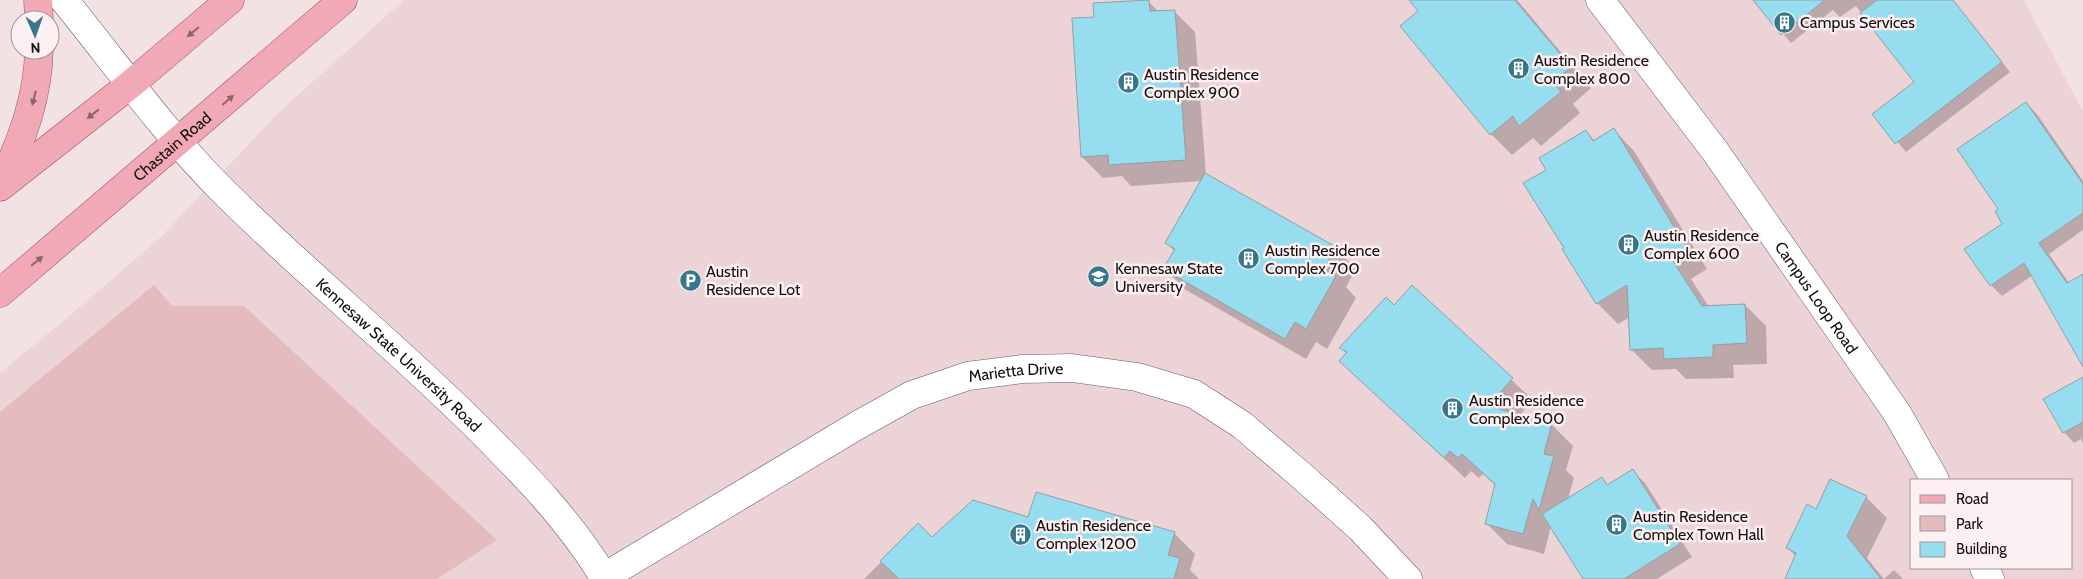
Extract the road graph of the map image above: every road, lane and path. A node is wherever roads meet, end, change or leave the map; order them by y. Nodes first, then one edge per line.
1 (64, 0) edge
2 (230, 0) edge
3 (344, 0) edge
4 (1600, 0) edge
5 (38, 60) edge
6 (131, 84) junction
7 (177, 143) junction
8 (0, 187) edge
9 (0, 293) edge
10 (1934, 479) edge
11 (605, 578) edge
12 (1408, 579) edge

1 - 6 street, Kennesaw State University Road
2 -> 6 main road
7 -> 3 main road, Chastain Road
4 - 10 street, Campus Loop Road
5 -> 8 main road
6 - 7 street, Kennesaw State University Road
6 -> 8 main road
9 -> 7 main road, Chastain Road
7 - 11 street, Kennesaw State University Road
11 - 12 street, Marietta Drive

